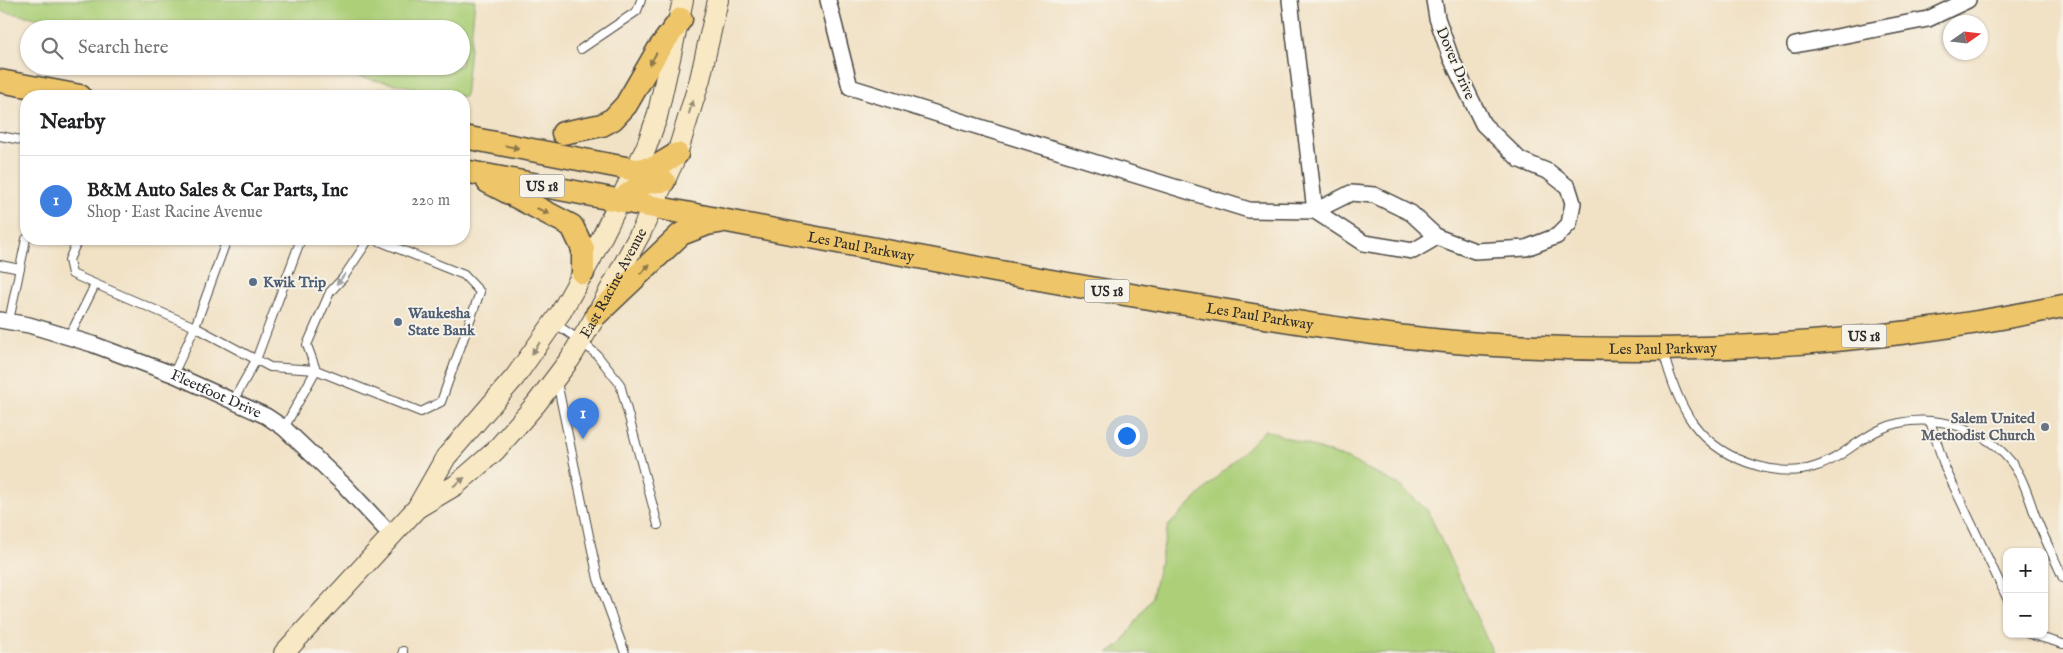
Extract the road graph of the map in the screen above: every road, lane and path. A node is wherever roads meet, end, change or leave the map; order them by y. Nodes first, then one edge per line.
1 (641, 0) edge
2 (718, 0) edge
3 (828, 0) edge
4 (1290, 0) edge
5 (1434, 0) edge
6 (1968, 0) edge
7 (682, 9) edge
8 (1795, 45) dead end
9 (581, 49) dead end
10 (0, 81) edge
11 (48, 90) edge
12 (563, 132) dead end
13 (0, 136) edge
14 (470, 138) edge
15 (20, 140) edge
16 (677, 154) junction
17 (636, 170) junction
18 (470, 173) edge
19 (470, 174) edge
20 (664, 181) junction
21 (621, 200) junction
22 (653, 206) junction
23 (1315, 211) junction
24 (729, 221) junction
25 (1437, 237) junction
26 (25, 245) edge
27 (75, 245) edge
28 (225, 245) edge
29 (299, 245) edge
30 (365, 245) edge
31 (389, 245) edge
32 (0, 265) edge
33 (20, 269) junction
34 (583, 273) junction
35 (95, 285) junction
36 (2063, 306) edge
37 (597, 314) junction
38 (5, 321) edge
39 (554, 323) junction
40 (195, 327) junction
41 (69, 337) junction
42 (581, 341) junction
43 (1662, 349) junction
44 (256, 360) junction
45 (316, 370) junction
46 (173, 375) junction
47 (556, 377) junction
48 (233, 401) junction
49 (1930, 422) junction
50 (284, 428) junction
51 (417, 508) junction
52 (658, 525) dead end
53 (392, 536) junction
54 (2063, 578) edge
55 (2005, 593) edge
56 (2043, 638) edge
57 (2063, 644) edge
58 (284, 653) edge
59 (625, 653) edge

1 - 9 lane
16 -> 2 main road, East Racine Avenue
3 - 23 street
4 - 23 street
5 - 25 street, Dover Drive
6 - 8 street
7 -> 12 main road
7 - 17 main road, East Racine Avenue
10 - 11 main road
13 - 15 lane
14 -> 17 main road
16 - 17 main road
16 - 20 main road, East Racine Avenue
17 - 21 main road, East Racine Avenue
18 - 21 main road, Les Paul Parkway / US 18
19 -> 34 main road
20 - 21 main road
20 - 22 main road, East Racine Avenue
21 - 22 main road, Les Paul Parkway / US 18
21 - 34 main road, East Racine Avenue
22 - 24 main road, Les Paul Parkway / US 18
22 - 37 main road, East Racine Avenue
23 - 25 street
23 - 25 street
37 -> 24 main road
24 - 43 main road, Les Paul Parkway / US 18
26 - 33 lane
27 - 35 lane
28 - 40 lane
29 - 44 lane
30 -> 45 lane
31 - 45 lane
32 - 33 lane
33 - 38 lane
34 - 39 main road, East Racine Avenue
35 - 40 lane
35 - 41 lane
36 - 43 main road, Les Paul Parkway / US 18
37 - 42 main road, East Racine Avenue
38 - 41 street, Fleetfoot Drive
39 - 42 lane
39 -> 51 main road, East Racine Avenue
40 - 44 lane
40 - 46 lane
41 - 46 street, Fleetfoot Drive
42 - 47 main road, East Racine Avenue
42 - 52 lane
43 - 49 lane
44 - 45 lane
44 - 48 lane
45 - 50 lane
46 - 48 street, Fleetfoot Drive
51 -> 47 main road, East Racine Avenue
47 - 59 lane
48 - 50 street, Fleetfoot Drive
49 - 54 lane
49 - 55 lane
50 - 53 street, Fleetfoot Drive
51 - 53 main road, East Racine Avenue
53 - 58 main road, East Racine Avenue
56 - 57 lane

